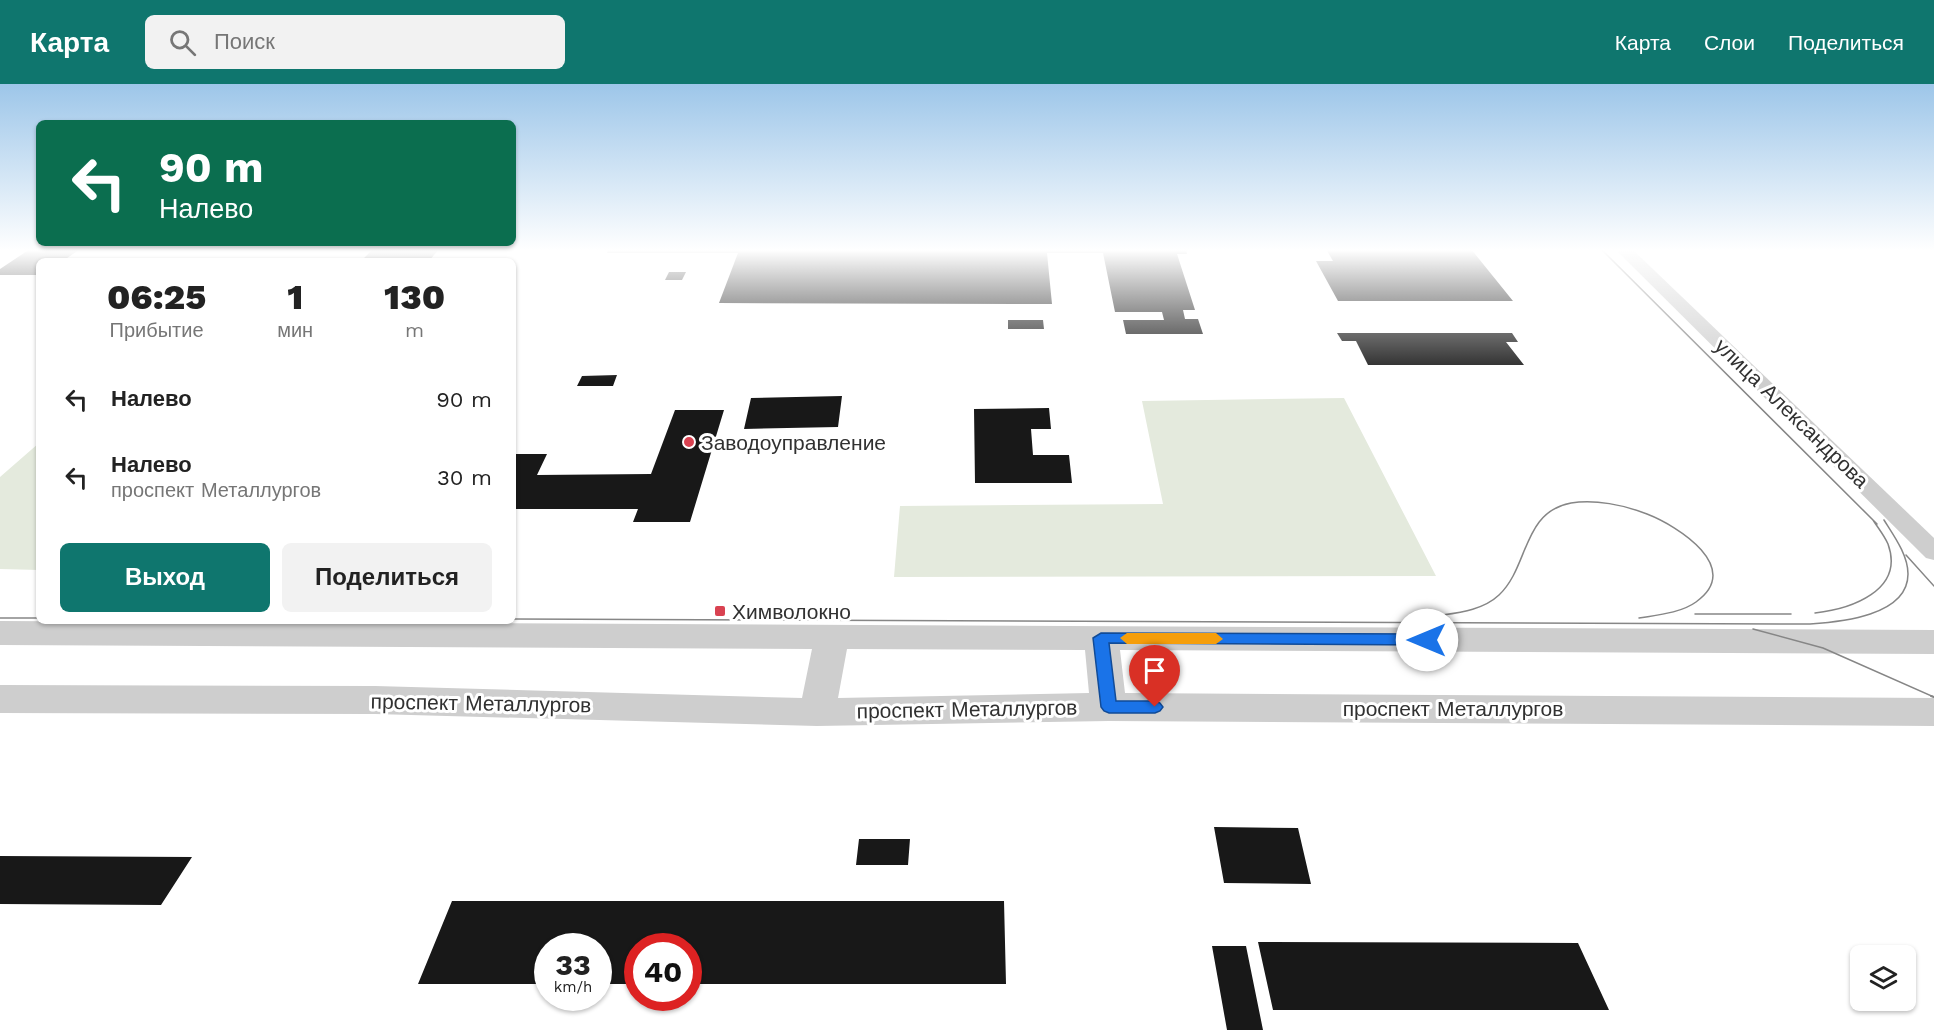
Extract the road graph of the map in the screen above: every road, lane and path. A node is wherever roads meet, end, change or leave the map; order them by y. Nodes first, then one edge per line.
1 (1668, 293) edge
2 (1934, 552) edge
3 (0, 633) edge
4 (832, 638) junction
5 (1101, 638) junction
6 (1934, 642) edge
7 (0, 699) edge
8 (1109, 707) junction
9 (817, 712) junction
10 (1934, 712) edge

1 - 2 street, улица Александрова
3 - 4 street
4 - 5 street
4 - 9 street
5 - 6 street
5 - 8 street
7 - 9 street, проспект Металлургов
8 - 9 street, проспект Металлургов
8 - 10 street, проспект Металлургов

